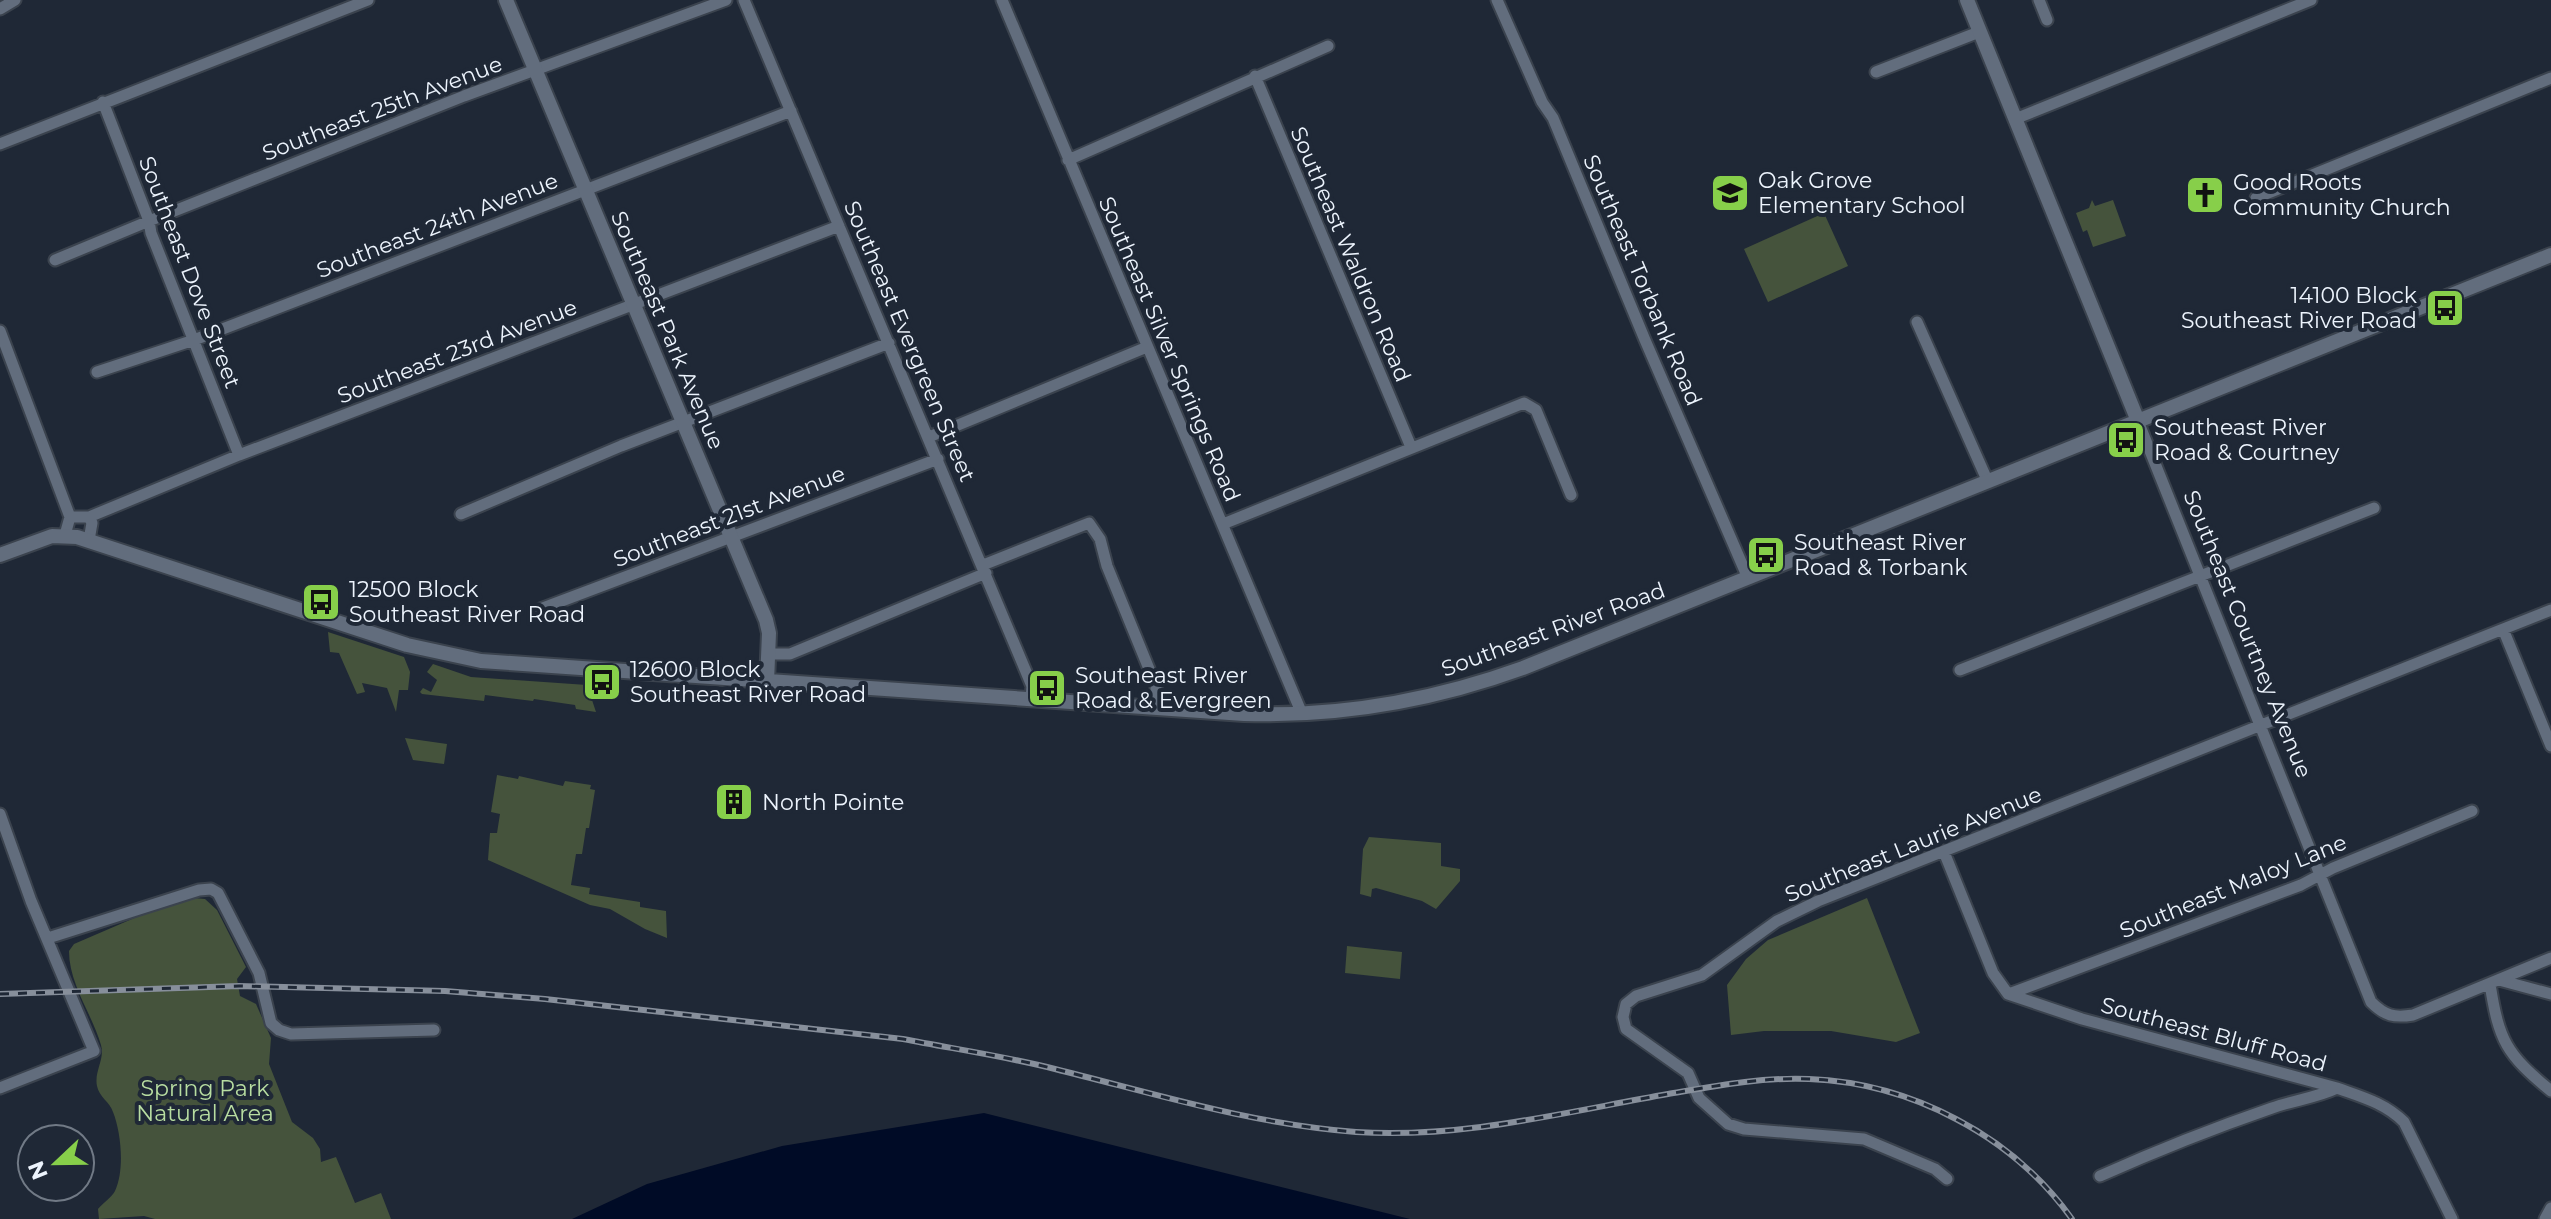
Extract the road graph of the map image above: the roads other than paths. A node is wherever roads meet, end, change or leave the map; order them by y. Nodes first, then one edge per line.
1 (15, 0) edge
2 (368, 0) edge
3 (506, 0) edge
4 (726, 0) edge
5 (744, 0) edge
6 (1002, 0) edge
7 (1497, 0) edge
8 (1967, 0) edge
9 (2039, 0) edge
10 (2311, 0) edge
11 (0, 9) edge
12 (2047, 20) dead end
13 (1979, 32) junction
14 (1328, 46) dead end
15 (537, 70) junction
16 (1876, 72) dead end
17 (1255, 76) junction
18 (2551, 78) edge
19 (103, 102) junction
20 (791, 111) junction
21 (2015, 119) junction
22 (0, 144) edge
23 (1068, 160) junction
24 (586, 190) junction
25 (2256, 198) dead end
26 (149, 221) junction
27 (839, 226) junction
28 (2551, 255) edge
29 (55, 260) dead end
30 (634, 305) junction
31 (1917, 322) dead end
32 (0, 331) edge
33 (194, 340) junction
34 (889, 343) junction
35 (1147, 347) junction
36 (97, 372) dead end
37 (2138, 421) junction
38 (682, 422) junction
39 (929, 437) junction
40 (1411, 447) junction
41 (239, 455) junction
42 (938, 459) junction
43 (1988, 482) junction
44 (1571, 495) dead end
45 (2374, 508) dead end
46 (461, 514) dead end
47 (70, 517) junction
48 (89, 517) junction
49 (1223, 524) junction
50 (65, 535) junction
51 (731, 537) junction
52 (89, 540) junction
53 (0, 555) edge
54 (984, 569) junction
55 (2201, 576) junction
56 (1748, 578) junction
57 (2551, 610) edge
58 (535, 611) dead end
59 (2503, 629) junction
60 (768, 654) junction
61 (1960, 670) dead end
62 (767, 682) junction
63 (1031, 699) junction
64 (1156, 707) junction
65 (1302, 714) junction
66 (2261, 726) junction
67 (2551, 746) edge
68 (2472, 811) dead end
69 (1, 818) edge
70 (1944, 852) junction
71 (2320, 876) junction
72 (48, 938) junction
73 (2551, 958) edge
74 (2494, 982) junction
75 (2008, 994) junction
76 (2551, 994) edge
77 (434, 1030) dead end
78 (0, 1088) edge
79 (2337, 1088) junction
80 (2551, 1091) edge
81 (2100, 1176) dead end
82 (1947, 1179) dead end
83 (2551, 1208) edge
84 (2452, 1219) edge
85 (2545, 1219) edge

1 - 11 street
2 - 19 street
3 - 15 street, Southeast Park Avenue
4 - 15 street, Southeast 25th Avenue
5 - 20 street, Southeast Evergreen Street
6 - 23 street, Southeast Silver Springs Road
7 - 56 street, Southeast Torbank Road
8 - 13 street, Southeast Courtney Avenue
9 - 12 street
10 - 21 street
13 - 16 street
13 - 21 street, Southeast Courtney Avenue
14 - 17 street
15 - 24 street, Southeast Park Avenue
15 - 26 street, Southeast 25th Avenue
17 - 23 street
17 - 40 street, Southeast Waldron Road
18 - 25 street
19 - 22 street
19 - 26 street, Southeast Dove Street
20 - 24 street, Southeast 24th Avenue
20 - 27 street, Southeast Evergreen Street
21 - 37 street, Southeast Courtney Avenue
23 - 35 street, Southeast Silver Springs Road
24 - 30 street, Southeast Park Avenue
24 - 33 street, Southeast 24th Avenue
26 - 29 street, Southeast 25th Avenue
26 - 33 street, Southeast Dove Street
27 - 30 street, Southeast 23rd Avenue
27 - 34 street, Southeast Evergreen Street
28 - 37 street, Southeast River Road
30 - 38 street, Southeast Park Avenue
30 - 41 street, Southeast 23rd Avenue
31 - 43 street
32 - 47 street
33 - 36 street, Southeast 24th Avenue
33 - 41 street, Southeast Dove Street
34 - 38 street
34 - 39 street, Southeast Evergreen Street
35 - 39 street
35 - 49 street, Southeast Silver Springs Road
37 - 43 street, Southeast River Road
37 - 55 street, Southeast Courtney Avenue
38 - 46 street
38 - 51 street, Southeast Park Avenue
39 - 42 street, Southeast Evergreen Street
40 - 44 street
40 - 49 street
41 - 48 street, Southeast 23rd Avenue
42 - 51 street, Southeast 21st Avenue
42 - 54 street, Southeast Evergreen Street
43 - 56 street, Southeast River Road
45 - 55 street
47 - 48 street
47 - 50 street
48 - 52 street
49 - 65 street, Southeast Silver Springs Road
50 - 52 street, Southeast River Road
50 - 53 street, Southeast River Road
51 - 58 street, Southeast 21st Avenue
51 - 60 street, Southeast Park Avenue
52 - 62 street, Southeast River Road
54 - 60 street
54 - 63 street, Southeast Evergreen Street
54 - 64 street
55 - 61 street
55 - 66 street, Southeast Courtney Avenue
56 - 65 street, Southeast River Road
57 - 59 street, Southeast Laurie Avenue
59 - 66 street, Southeast Laurie Avenue
59 - 67 street
60 - 62 street, Southeast Park Avenue
62 - 63 street, Southeast River Road
63 - 64 street, Southeast River Road
64 - 65 street, Southeast River Road
66 - 70 street, Southeast Laurie Avenue
66 - 71 street, Southeast Courtney Avenue
68 - 71 street, Southeast Maloy Lane
69 - 72 street
70 - 75 street
70 - 82 street, Southeast Laurie Avenue
71 - 74 street, Southeast Courtney Avenue
71 - 75 street, Southeast Maloy Lane
72 - 77 street
72 - 78 street
73 - 74 street
74 - 76 street
74 - 80 street
75 - 79 street, Southeast Bluff Road
79 - 81 street
79 - 84 street, Southeast Bluff Road
83 - 85 street

